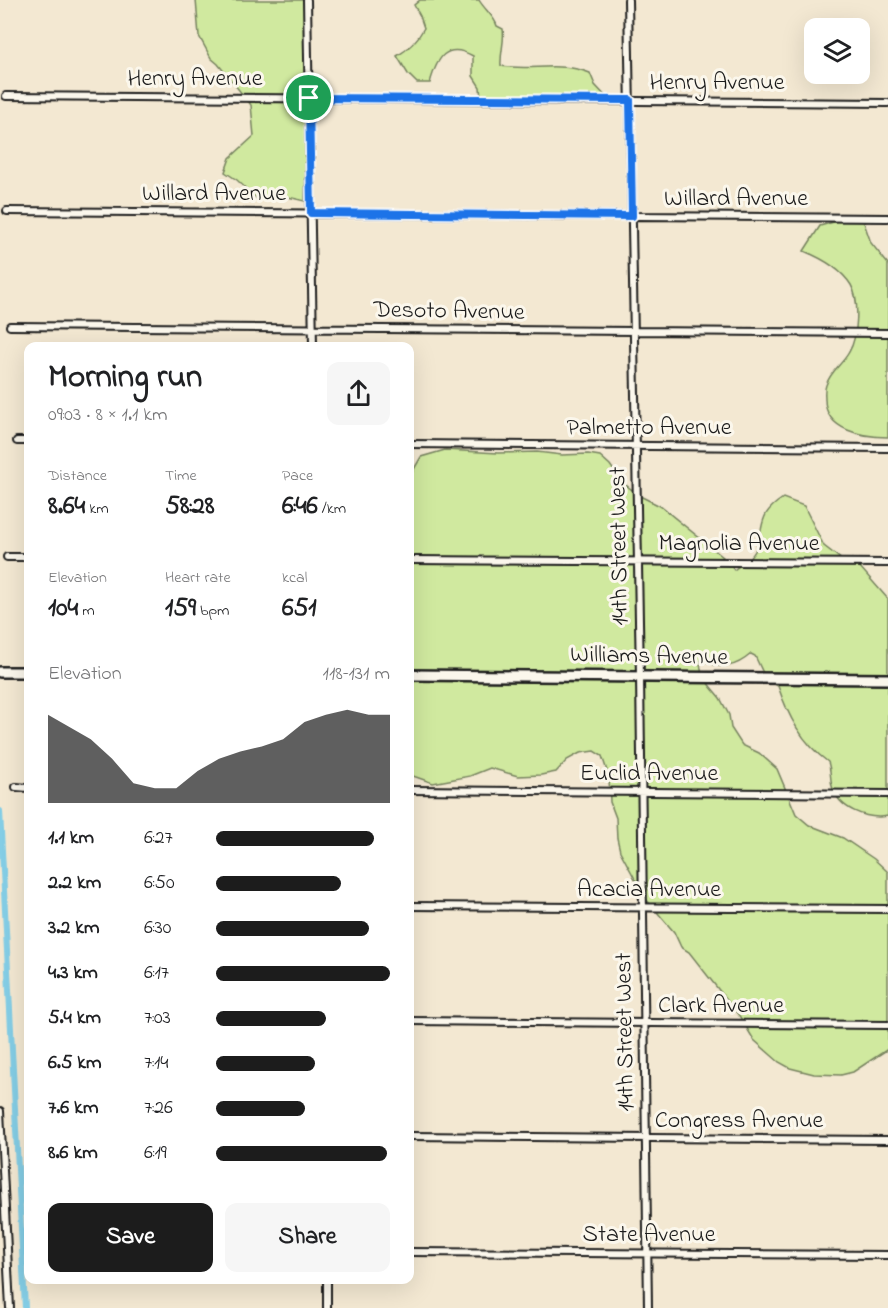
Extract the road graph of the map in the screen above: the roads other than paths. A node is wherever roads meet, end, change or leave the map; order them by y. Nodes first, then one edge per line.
1 (307, 0) edge
2 (628, 0) edge
3 (6, 96) dead end
4 (309, 98) junction
5 (630, 100) junction
6 (888, 103) edge
7 (7, 211) dead end
8 (311, 213) junction
9 (632, 216) junction
10 (888, 218) edge
11 (10, 326) dead end
12 (313, 328) junction
13 (634, 331) junction
14 (888, 333) edge
15 (313, 342) edge
16 (17, 441) dead end
17 (24, 441) edge
18 (414, 444) edge
19 (636, 446) junction
20 (888, 448) edge
21 (7, 557) dead end
22 (24, 557) edge
23 (414, 560) edge
24 (638, 562) junction
25 (888, 564) edge
26 (0, 672) edge
27 (24, 672) edge
28 (414, 675) edge
29 (640, 677) junction
30 (888, 679) edge
31 (16, 787) dead end
32 (24, 788) edge
33 (414, 790) edge
34 (642, 792) junction
35 (888, 794) edge
36 (414, 906) edge
37 (643, 908) junction
38 (888, 909) edge
39 (414, 1021) edge
40 (645, 1023) junction
41 (888, 1025) edge
42 (0, 1111) edge
43 (0, 1133) edge
44 (414, 1136) edge
45 (646, 1138) junction
46 (888, 1140) edge
47 (3, 1249) edge
48 (414, 1252) edge
49 (647, 1253) junction
50 (888, 1255) edge
51 (327, 1284) edge
52 (10, 1308) edge
53 (327, 1308) edge
54 (648, 1308) edge

1 - 4 street
2 - 5 street, 14th Street West
3 - 4 street, Henry Avenue
4 - 5 street, Henry Avenue
4 - 8 street
5 - 6 street, Henry Avenue
5 - 9 street, 14th Street West
7 - 8 street, Willard Avenue
8 - 9 street, Willard Avenue
8 - 12 street
9 - 10 street, Willard Avenue
9 - 13 street, 14th Street West
11 - 12 street, Desoto Avenue
12 - 13 street, Desoto Avenue
12 - 15 street
13 - 14 street, Desoto Avenue
13 - 19 street, 14th Street West
16 - 17 street
18 - 19 street, Palmetto Avenue
19 - 20 street, Palmetto Avenue
19 - 24 street, 14th Street West
21 - 22 street
23 - 24 street, Magnolia Avenue
24 - 25 street, Magnolia Avenue
24 - 29 street, 14th Street West
26 - 27 street
28 - 29 street, Williams Avenue
29 - 30 street, Williams Avenue
29 - 34 street, 14th Street West
31 - 32 street
33 - 34 street, Euclid Avenue
34 - 35 street, Euclid Avenue
34 - 37 street, 14th Street West
36 - 37 street, Acacia Avenue
37 - 38 street, Acacia Avenue
37 - 40 street, 14th Street West
39 - 40 street, Clark Avenue
40 - 41 street, Clark Avenue
40 - 45 street, 14th Street West
42 - 43 street
43 - 47 street
44 - 45 street, Congress Avenue
45 - 46 street, Congress Avenue
45 - 49 street, 14th Street West
47 - 52 street
48 - 49 street, State Avenue
49 - 50 street, State Avenue
49 - 54 street, 14th Street West
51 - 53 street

